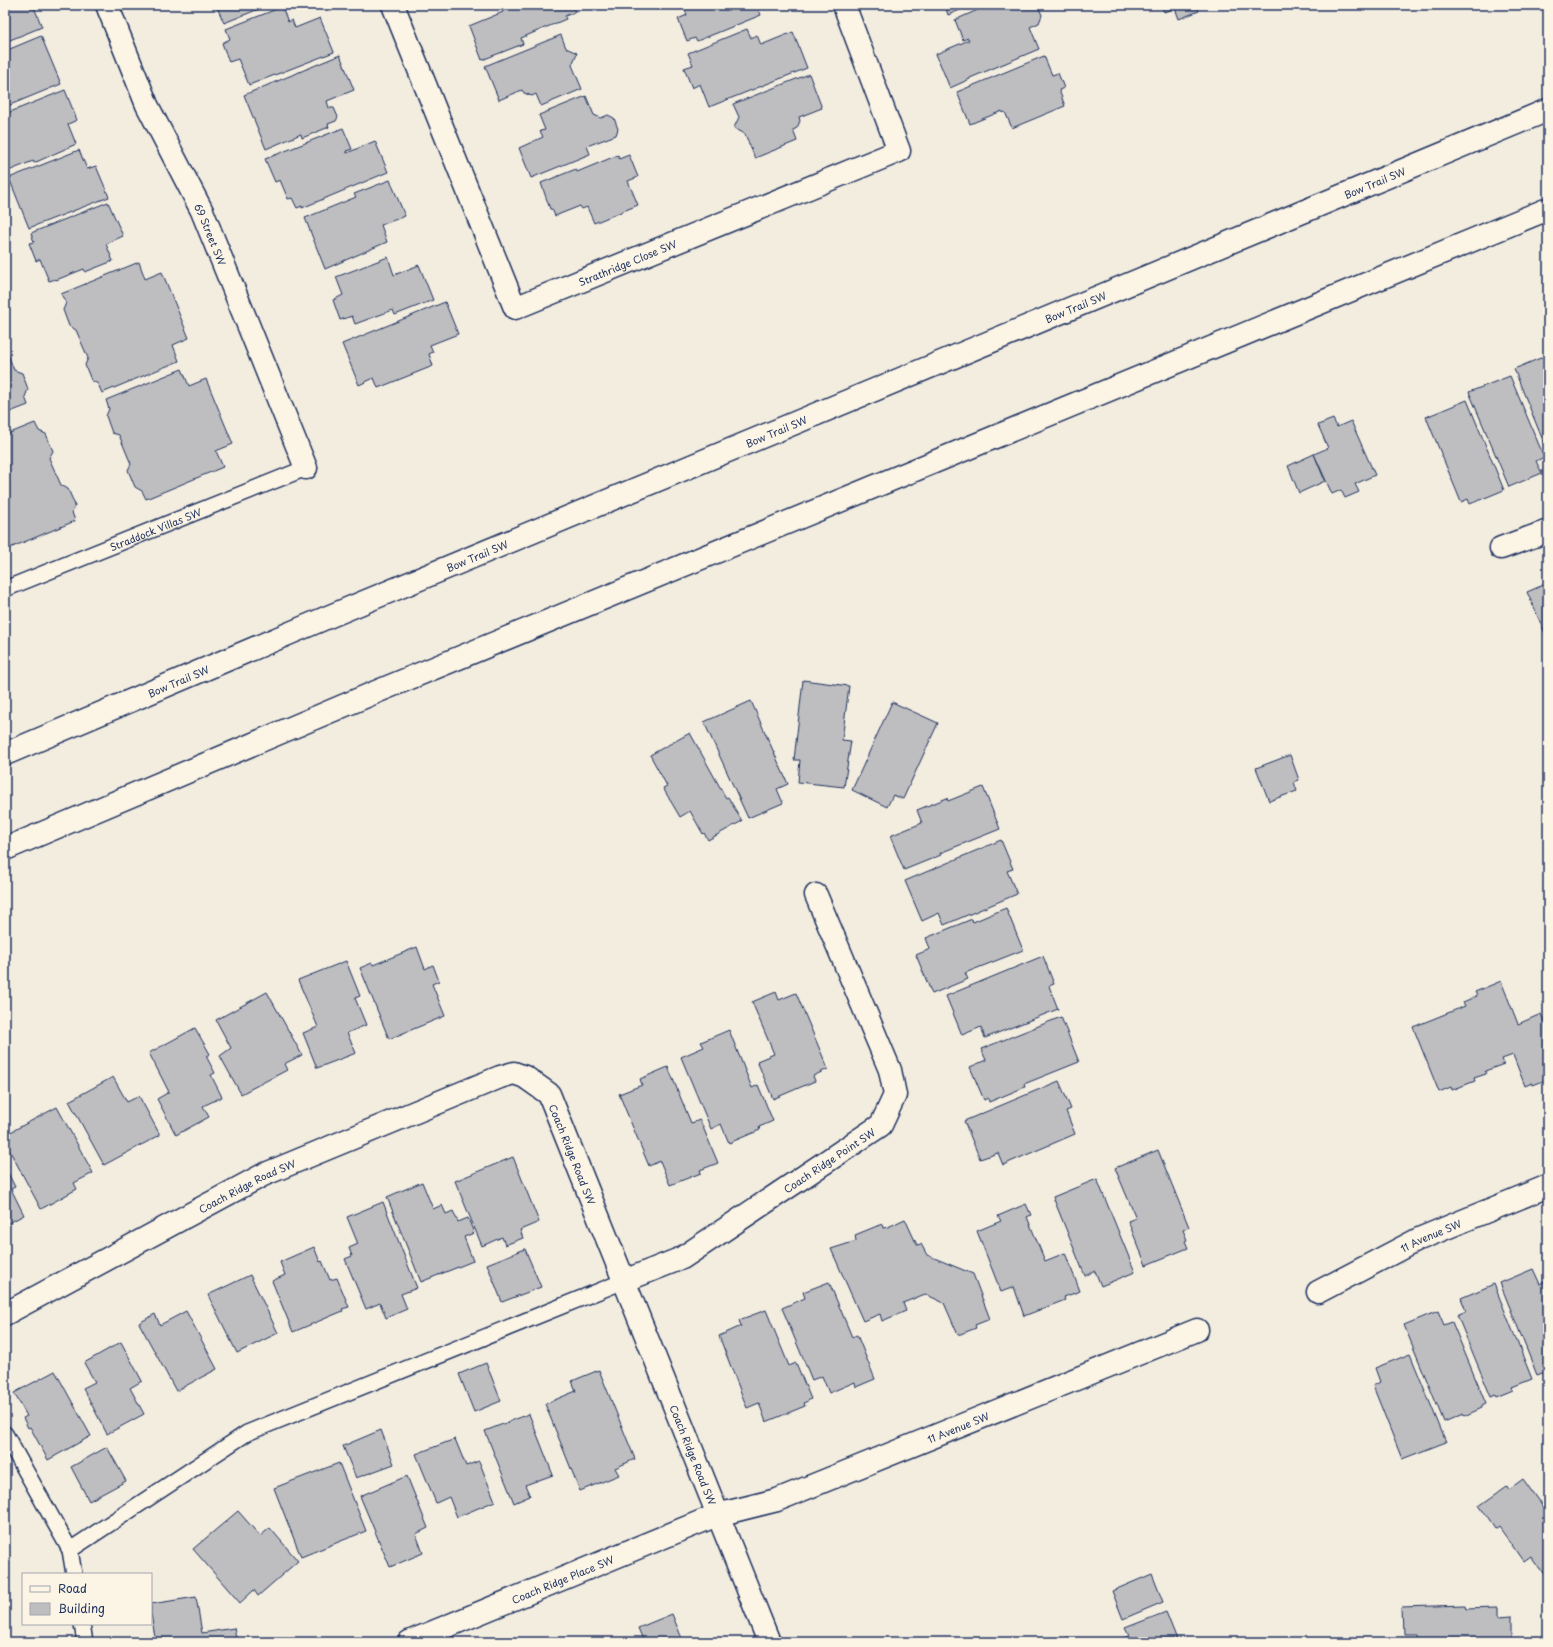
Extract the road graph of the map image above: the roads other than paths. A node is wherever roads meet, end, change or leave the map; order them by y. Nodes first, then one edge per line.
1 (107, 5) edge
2 (393, 5) edge
3 (844, 5) edge
4 (1548, 110) edge
5 (1548, 209) edge
6 (306, 468) joint
7 (1548, 531) edge
8 (1501, 548) dead end
9 (5, 589) edge
10 (5, 754) edge
11 (5, 849) edge
12 (816, 895) dead end
13 (1548, 1186) edge
14 (624, 1280) junction
15 (1318, 1292) dead end
16 (5, 1314) edge
17 (1197, 1330) dead end
18 (5, 1434) edge
19 (717, 1515) junction
20 (70, 1550) junction
21 (74, 1573) edge
22 (82, 1625) edge
23 (85, 1642) edge
24 (409, 1642) edge
25 (769, 1642) edge

1 - 6 street, 69 Street SW
2 - 3 street, Strathridge Close SW
4 - 10 street, Bow Trail SW
5 - 11 street
6 - 9 lane, Straddock Villas SW
7 - 8 street
12 - 14 street, Coach Ridge Point SW
13 - 15 street, 11 Avenue SW
14 - 16 street, Coach Ridge Road SW
14 - 19 street, Coach Ridge Road SW
14 - 20 lane
17 - 19 street, 11 Avenue SW
18 - 20 lane
19 - 24 street, Coach Ridge Place SW
19 - 25 street, Coach Ridge Road SW
20 - 21 lane
22 - 23 lane

